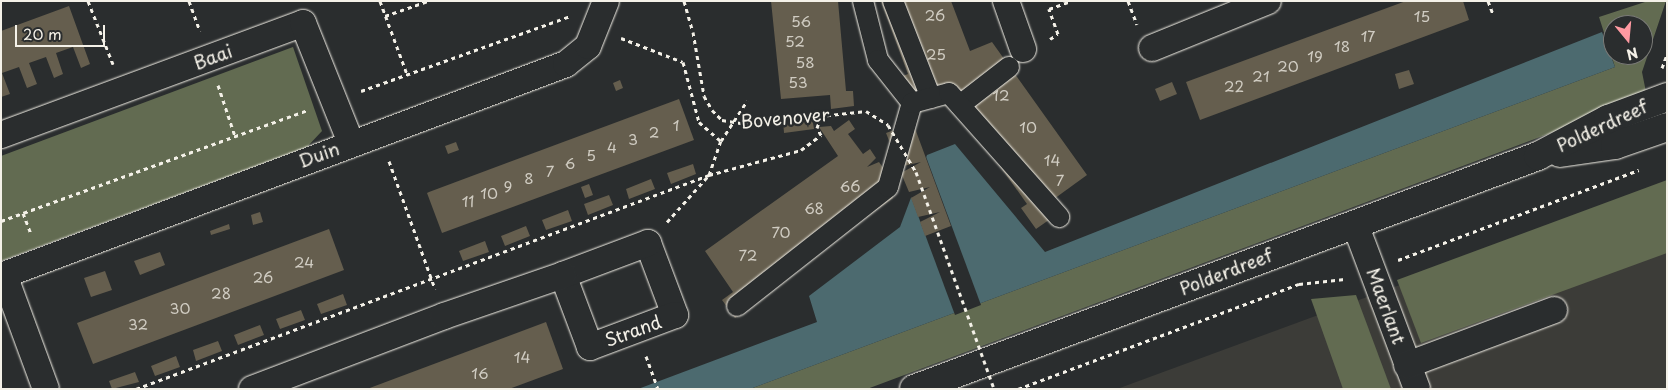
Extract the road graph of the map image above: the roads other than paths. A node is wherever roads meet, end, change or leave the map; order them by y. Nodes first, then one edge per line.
1 (863, 1) edge
2 (893, 1) edge
3 (1006, 1) edge
4 (1268, 1) edge
5 (605, 2) edge
6 (1152, 48) dead end
7 (1025, 54) joint
8 (1667, 97) edge
9 (922, 101) junction
10 (960, 104) junction
11 (1667, 127) edge
12 (1, 135) edge
13 (351, 143) junction
14 (1538, 156) junction
15 (1059, 217) dead end
16 (1355, 224) junction
17 (3, 275) edge
18 (563, 275) junction
19 (737, 306) dead end
20 (1554, 310) dead end
21 (1407, 365) junction
22 (46, 389) edge
23 (252, 389) edge
24 (914, 389) edge
25 (1417, 389) edge

1 - 9 street
2 - 9 street
3 - 7 street
4 - 6 street
5 - 13 street, Duin
7 - 10 street
8 - 14 street, Polderdreef
9 - 10 street
9 - 19 street
10 - 15 street
11 - 14 street, Polderdreef
12 - 13 street, Baai
13 - 17 street, Duin
14 - 16 street, Polderdreef
16 - 21 street, Maerlant
16 - 24 street, Polderdreef
17 - 22 street
18 - 18 street, Strand
18 - 23 street
20 - 21 street
21 - 25 street, Maerlant

